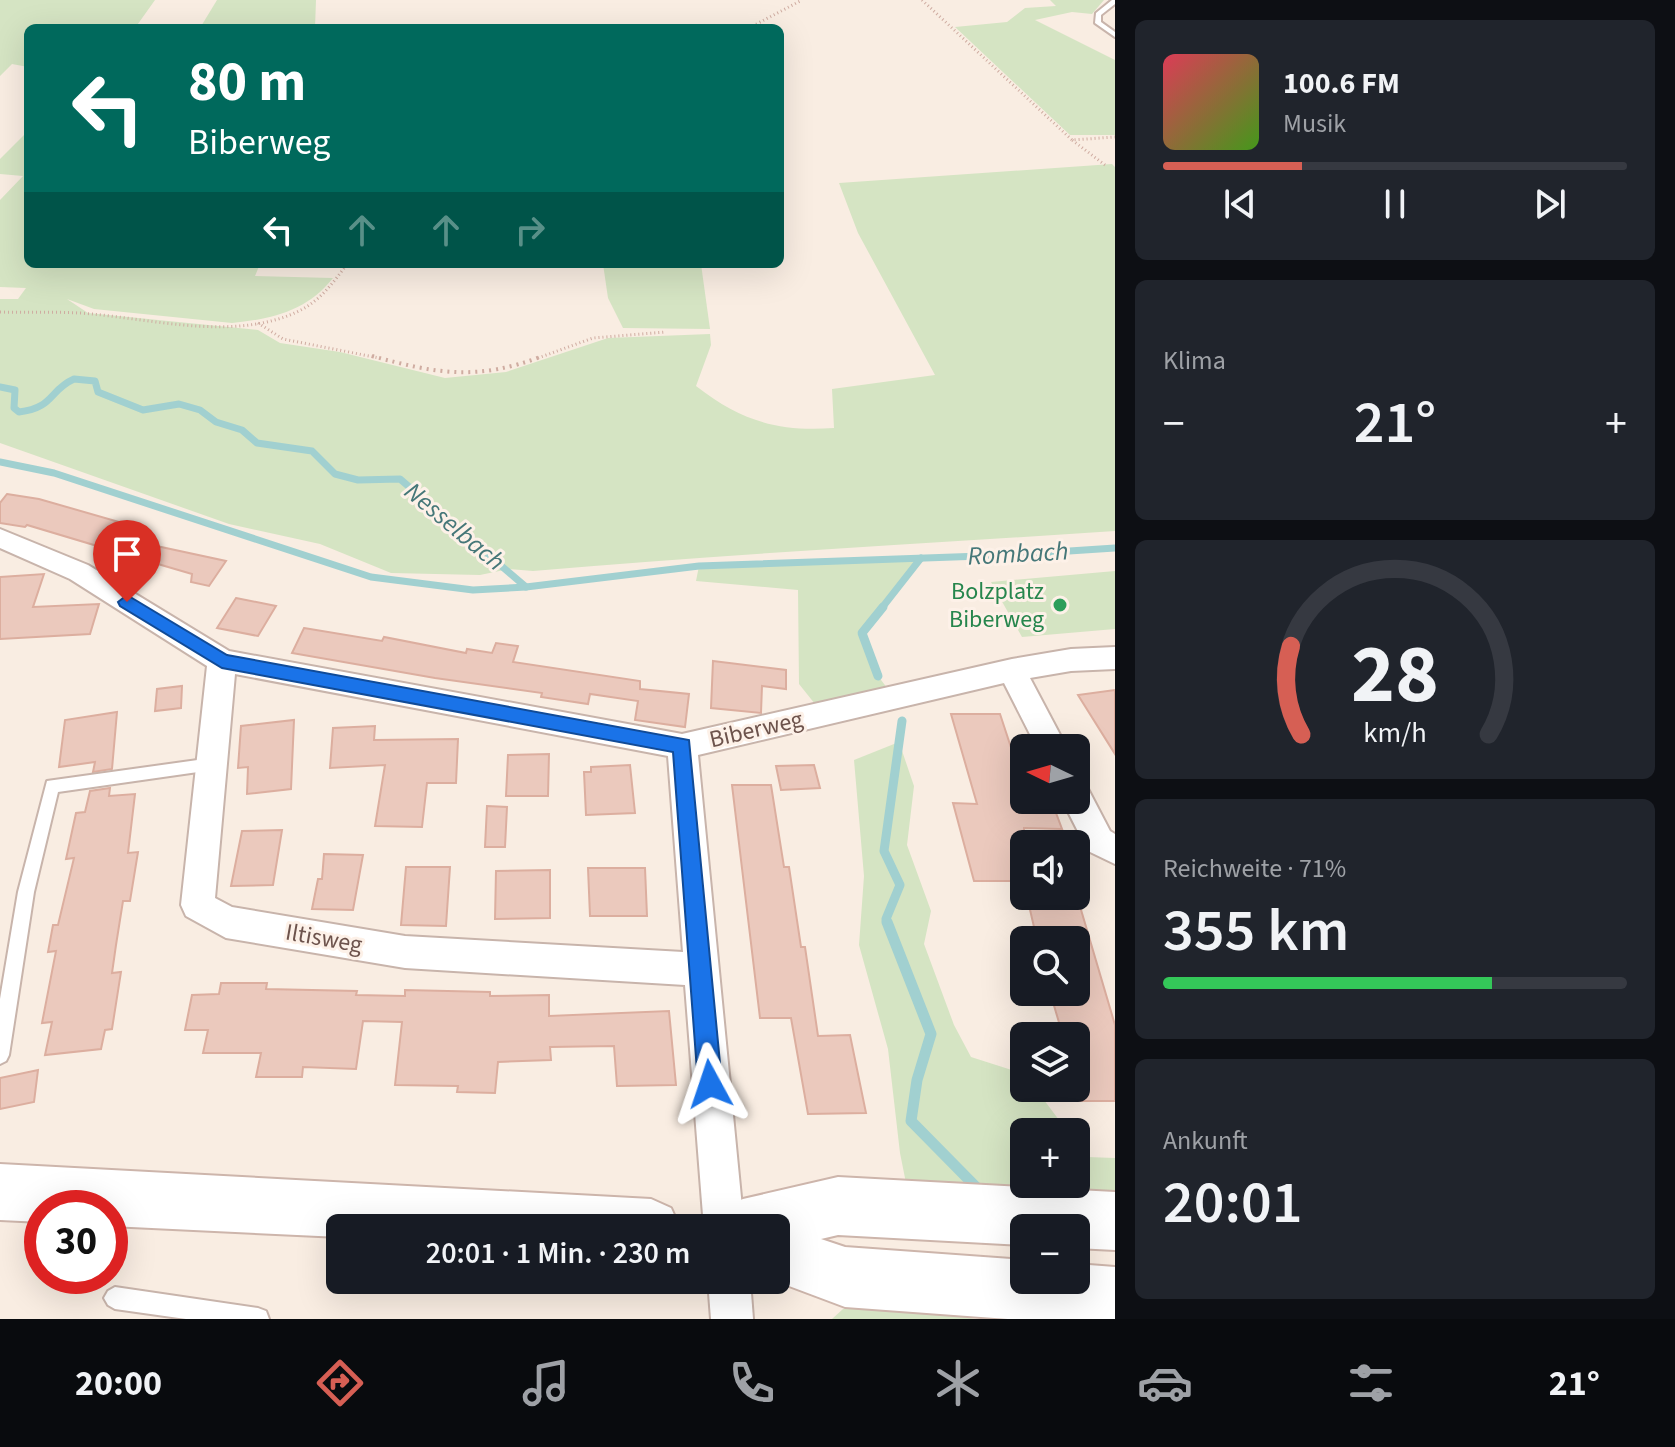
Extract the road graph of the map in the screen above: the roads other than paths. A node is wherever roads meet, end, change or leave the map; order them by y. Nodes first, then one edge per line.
1 (1115, 1) edge
2 (1115, 35) edge
3 (0, 538) edge
4 (1115, 658) edge
5 (222, 661) junction
6 (1012, 670) junction
7 (1045, 734) edge
8 (682, 746) junction
9 (212, 764) junction
10 (1085, 814) edge
11 (1115, 850) edge
12 (699, 969) junction
13 (0, 1055) edge
14 (0, 1192) edge
15 (426, 1214) edge
16 (723, 1214) edge
17 (790, 1217) edge
18 (1115, 1221) edge
19 (790, 1257) edge
20 (730, 1294) edge
21 (1115, 1297) edge
22 (115, 1298) dead end
23 (245, 1318) edge
24 (732, 1319) edge

1 - 2 lane
3 - 5 street, Biberweg
4 - 6 street, Biberweg
5 - 8 street, Biberweg
5 - 9 street, Iltisweg
6 - 7 street
6 - 8 street, Biberweg
8 - 12 street
9 - 12 street, Iltisweg
9 - 13 lane
10 - 11 street
12 - 16 street
14 - 15 main road
17 - 18 main road
19 - 21 main road
20 - 24 street
22 - 23 lane

